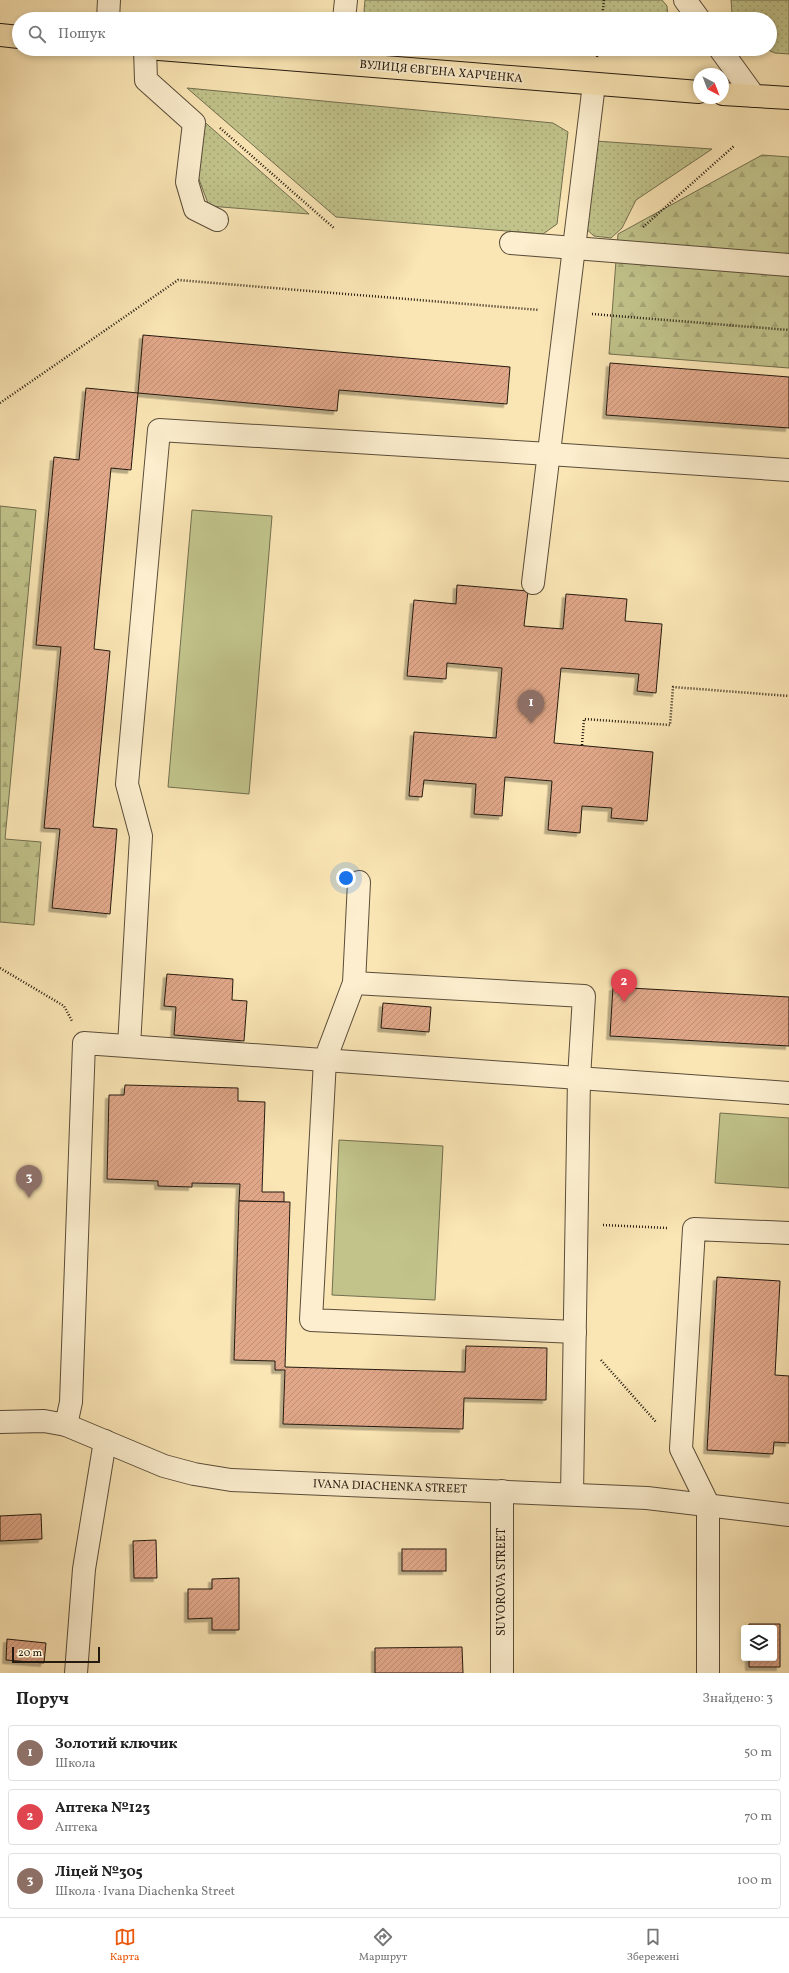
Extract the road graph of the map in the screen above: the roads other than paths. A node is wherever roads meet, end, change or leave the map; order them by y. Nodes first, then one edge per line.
1 (109, 0) edge
2 (346, 0) edge
3 (685, 0) edge
4 (108, 12) edge
5 (345, 12) edge
6 (694, 12) edge
7 (0, 35) edge
8 (12, 36) edge
9 (145, 56) edge
10 (341, 56) edge
11 (725, 56) edge
12 (594, 84) junction
13 (693, 92) edge
14 (729, 94) edge
15 (754, 96) junction
16 (789, 98) edge
17 (217, 220) dead end
18 (511, 243) dead end
19 (574, 248) junction
20 (789, 265) edge
21 (549, 454) junction
22 (789, 470) edge
23 (533, 583) dead end
24 (359, 882) dead end
25 (354, 983) junction
26 (129, 1046) junction
27 (325, 1060) junction
28 (579, 1078) junction
29 (789, 1093) edge
30 (789, 1232) edge
31 (575, 1332) junction
32 (0, 1422) edge
33 (66, 1425) junction
34 (105, 1441) junction
35 (502, 1491) junction
36 (572, 1494) junction
37 (708, 1504) junction
38 (789, 1514) edge
39 (76, 1673) edge
40 (502, 1673) edge
41 (708, 1673) edge

1 - 4 street
2 - 5 street
3 - 6 street
7 - 8 main road
9 - 17 street
10 - 12 main road, ВУЛИЦЯ ЄВГЕНА ХАРЧЕНКА
11 - 15 street
12 - 13 main road, ВУЛИЦЯ ЄВГЕНА ХАРЧЕНКА
12 - 19 street
14 - 15 main road
15 - 16 main road
18 - 19 street
19 - 20 street
19 - 21 street
21 - 22 street
21 - 23 street
21 - 26 street
24 - 25 street
25 - 27 street
25 - 28 street
26 - 27 street
26 - 33 street
27 - 28 street
27 - 31 street
28 - 29 street
28 - 31 street
30 - 37 street
31 - 36 street
32 - 33 street, IVANA DIACHENKA STREET
33 - 34 street, IVANA DIACHENKA STREET
34 - 35 street, IVANA DIACHENKA STREET
34 - 39 street
35 - 36 street, IVANA DIACHENKA STREET
35 - 40 street, SUVOROVA STREET
36 - 37 street, IVANA DIACHENKA STREET
37 - 38 street, IVANA DIACHENKA STREET
37 - 41 street

